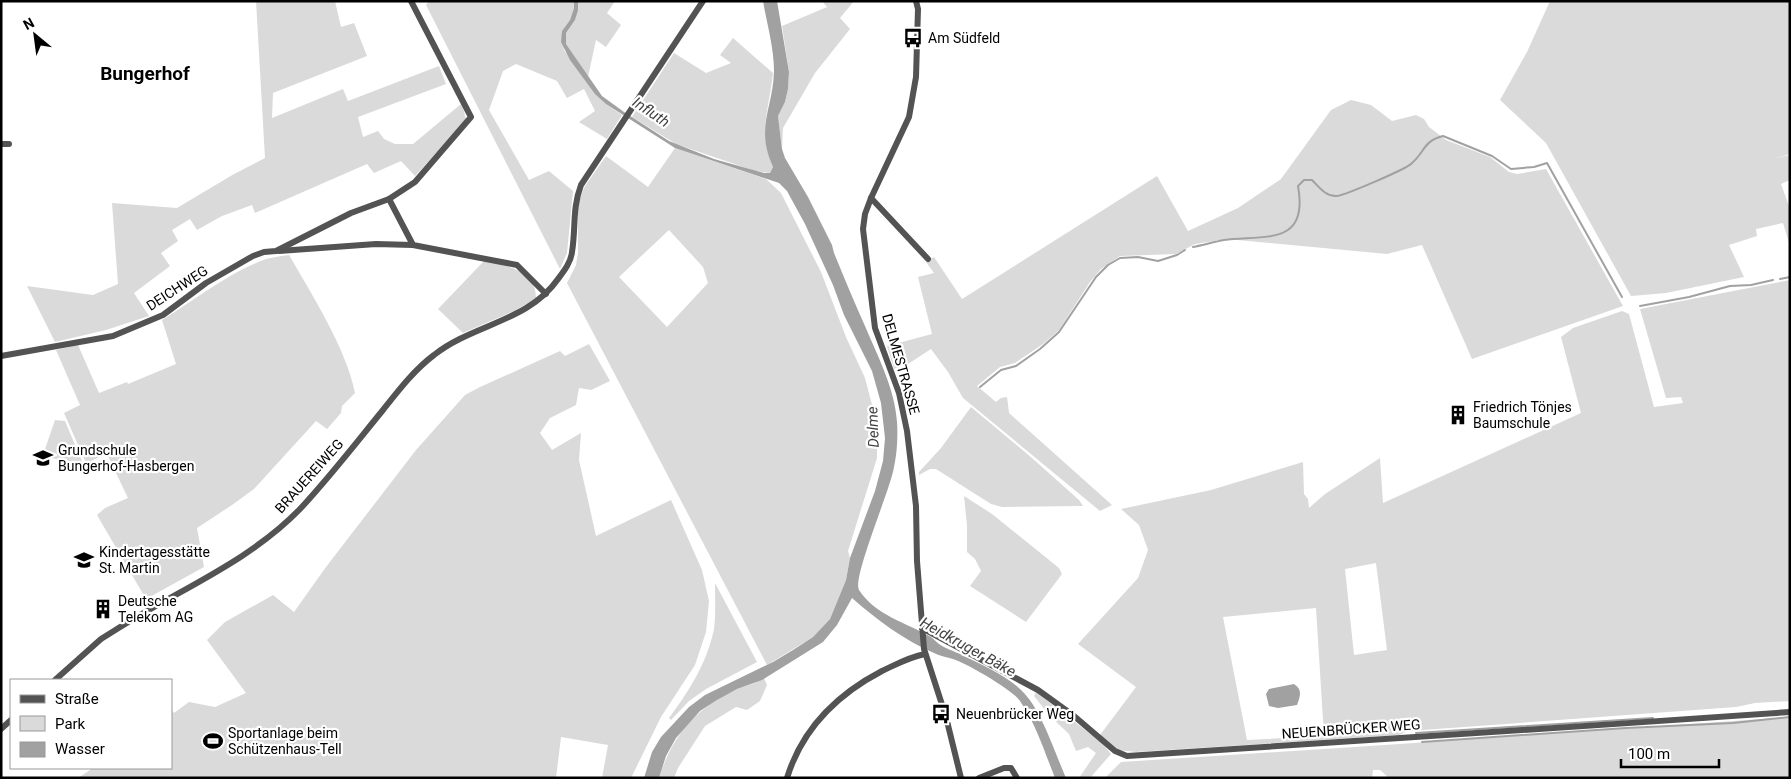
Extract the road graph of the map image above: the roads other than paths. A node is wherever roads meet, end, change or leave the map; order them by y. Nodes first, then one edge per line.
1 (411, 1) edge
2 (703, 1) edge
3 (916, 1) edge
4 (1, 144) edge
5 (9, 144) dead end
6 (871, 198) junction
7 (389, 199) junction
8 (413, 245) junction
9 (276, 251) junction
10 (928, 258) dead end
11 (546, 294) junction
12 (1, 356) edge
13 (922, 628) junction
14 (925, 652) junction
15 (56, 679) edge
16 (1790, 712) edge
17 (787, 778) edge
18 (961, 778) edge
19 (979, 778) edge
20 (1016, 778) edge

1 - 7 street, DEICHWEG
2 - 11 street, BRAUEREIWEG
3 - 6 street, DELMESTRASSE
4 - 5 street
6 - 10 street
6 - 13 street, DELMESTRASSE
7 - 8 street
7 - 9 street, DEICHWEG
8 - 9 street, DEICHWEG
8 - 11 street, DEICHWEG
9 - 12 street, DEICHWEG
11 - 15 street, BRAUEREIWEG
13 - 14 street, DELMESTRASSE
13 - 16 street, NEUENBRÜCKER WEG
14 - 17 street
14 - 18 street, DELMESTRASSE
19 - 20 street

